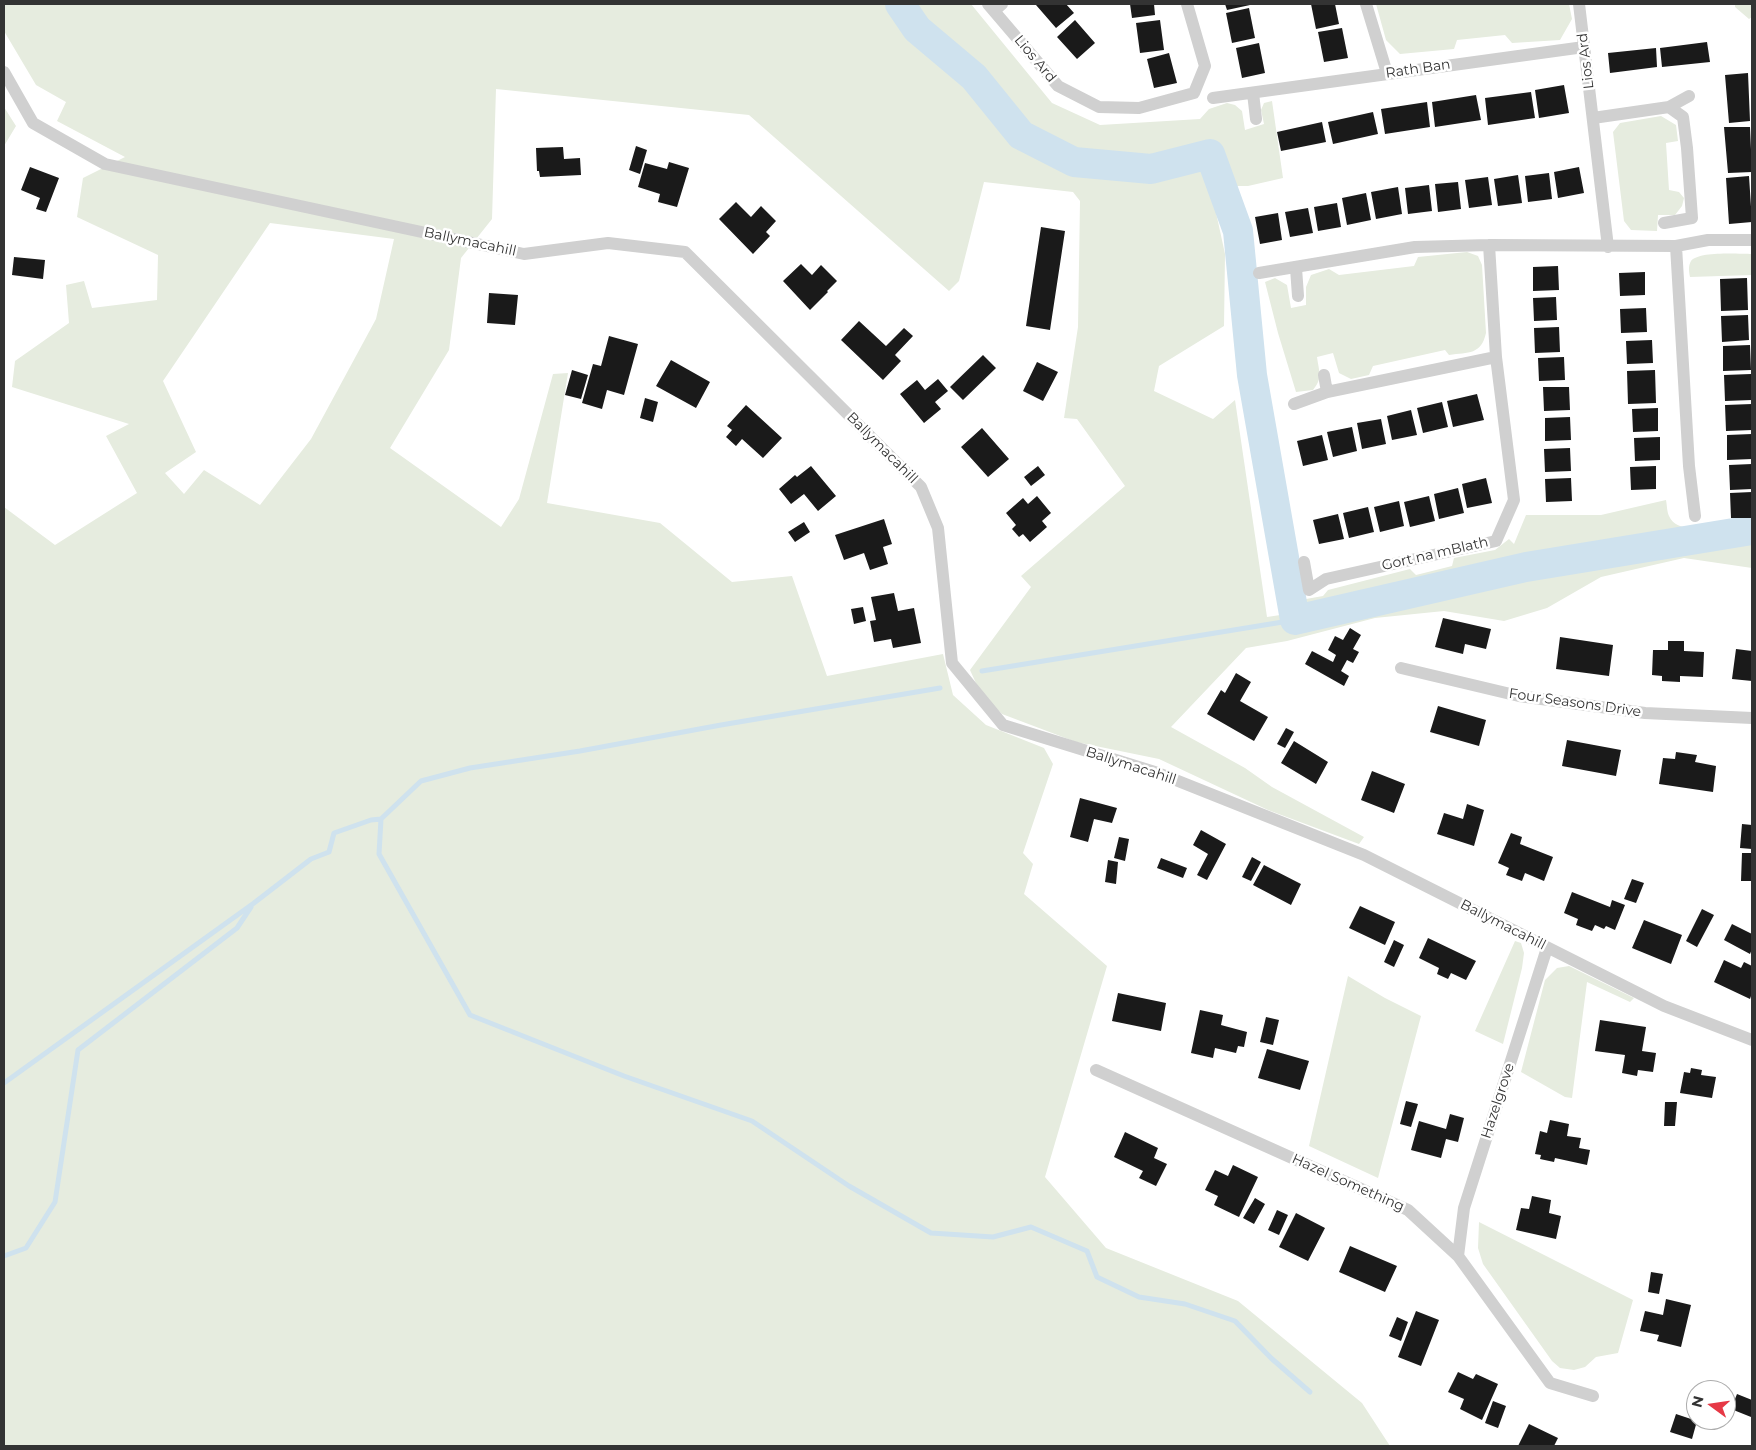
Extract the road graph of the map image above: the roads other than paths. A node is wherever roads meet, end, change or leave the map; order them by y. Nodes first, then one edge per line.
1 (1187, 4) edge
2 (1366, 4) edge
3 (1579, 4) edge
4 (995, 6) edge
5 (1584, 47) junction
6 (4, 72) edge
7 (1387, 73) junction
8 (1253, 93) junction
9 (1689, 96) dead end
10 (1213, 98) dead end
11 (1669, 107) junction
12 (1593, 118) junction
13 (1256, 119) dead end
14 (1664, 223) dead end
15 (1752, 240) edge
16 (1489, 246) junction
17 (1676, 246) junction
18 (1608, 247) junction
19 (1296, 268) junction
20 (1259, 273) dead end
21 (1298, 296) dead end
22 (1496, 357) junction
23 (1324, 376) dead end
24 (1326, 392) junction
25 (1294, 404) dead end
26 (1695, 516) dead end
27 (1304, 562) dead end
28 (1401, 668) dead end
29 (1752, 718) edge
30 (1547, 948) junction
31 (1752, 1040) edge
32 (1096, 1070) dead end
33 (1458, 1256) junction
34 (1593, 1396) dead end

1 - 4 street, Lios Ard
2 - 7 street
3 - 5 street, Lios Ard
5 - 7 street, Rath Ban
5 - 12 street, Lios Ard
6 - 30 street, Ballymacahill
7 - 8 street, Rath Ban
8 - 10 street, Rath Ban
8 - 13 street
9 - 11 street
11 - 12 street
11 - 14 street
12 - 18 street
15 - 17 street
16 - 18 street
16 - 19 street
16 - 22 street, Gort na mBlath
17 - 18 street
17 - 26 street
19 - 20 street
19 - 21 street
22 - 24 street
22 - 27 street, Gort na mBlath
23 - 24 street
24 - 25 street
28 - 29 street, Four Seasons Drive
30 - 31 street, Ballymacahill
30 - 33 street, Hazelgrove
32 - 33 street, Hazel Something
33 - 34 street, Hazel Something

